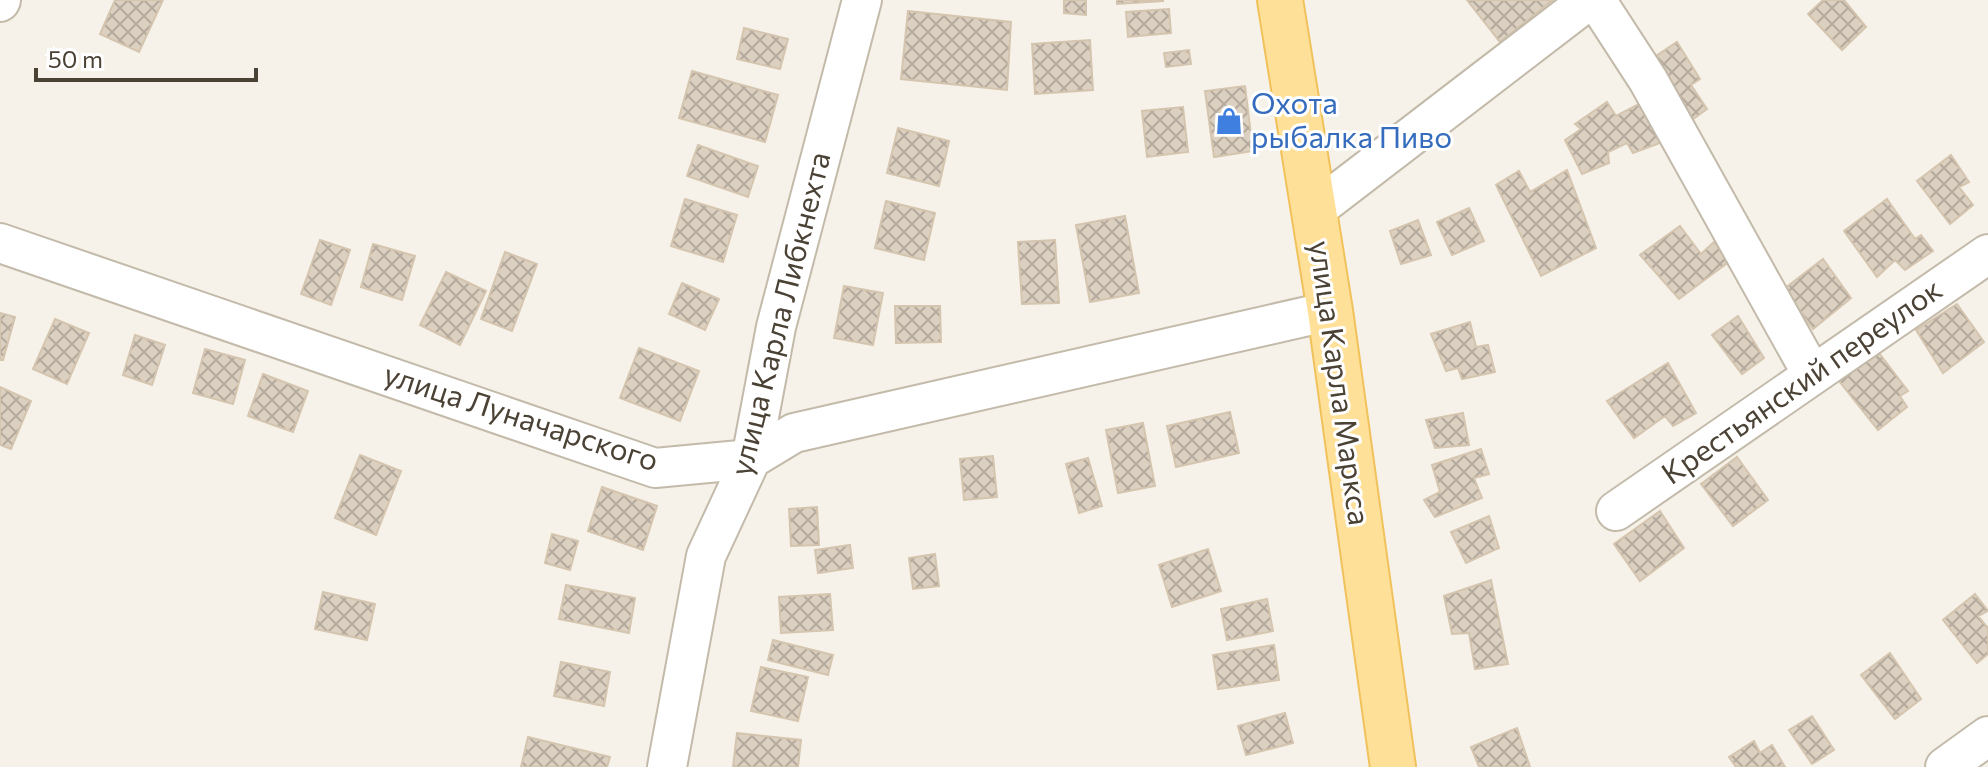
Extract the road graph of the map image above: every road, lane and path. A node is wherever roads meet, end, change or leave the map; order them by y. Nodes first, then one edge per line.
1 (862, 0) edge
2 (1280, 0) edge
3 (1589, 0) edge
4 (1596, 0) edge
5 (1314, 211) junction
6 (0, 243) edge
7 (1988, 254) edge
8 (1330, 311) junction
9 (1812, 374) junction
10 (751, 459) junction
11 (1616, 511) dead end
12 (1988, 736) edge
13 (667, 767) edge
14 (1393, 767) edge
15 (1945, 767) edge

1 - 10 street, улица Карла Либкнехта
2 - 5 main road, улица Карла Маркса
3 - 5 street
4 - 9 street
5 - 8 main road, улица Карла Маркса
6 - 10 street, улица Луначарского
7 - 9 street, Крестьянский переулок
8 - 10 street, улица Луначарского
8 - 14 main road, улица Карла Маркса
9 - 11 street, Крестьянский переулок
10 - 13 street, улица Карла Либкнехта
12 - 15 street

